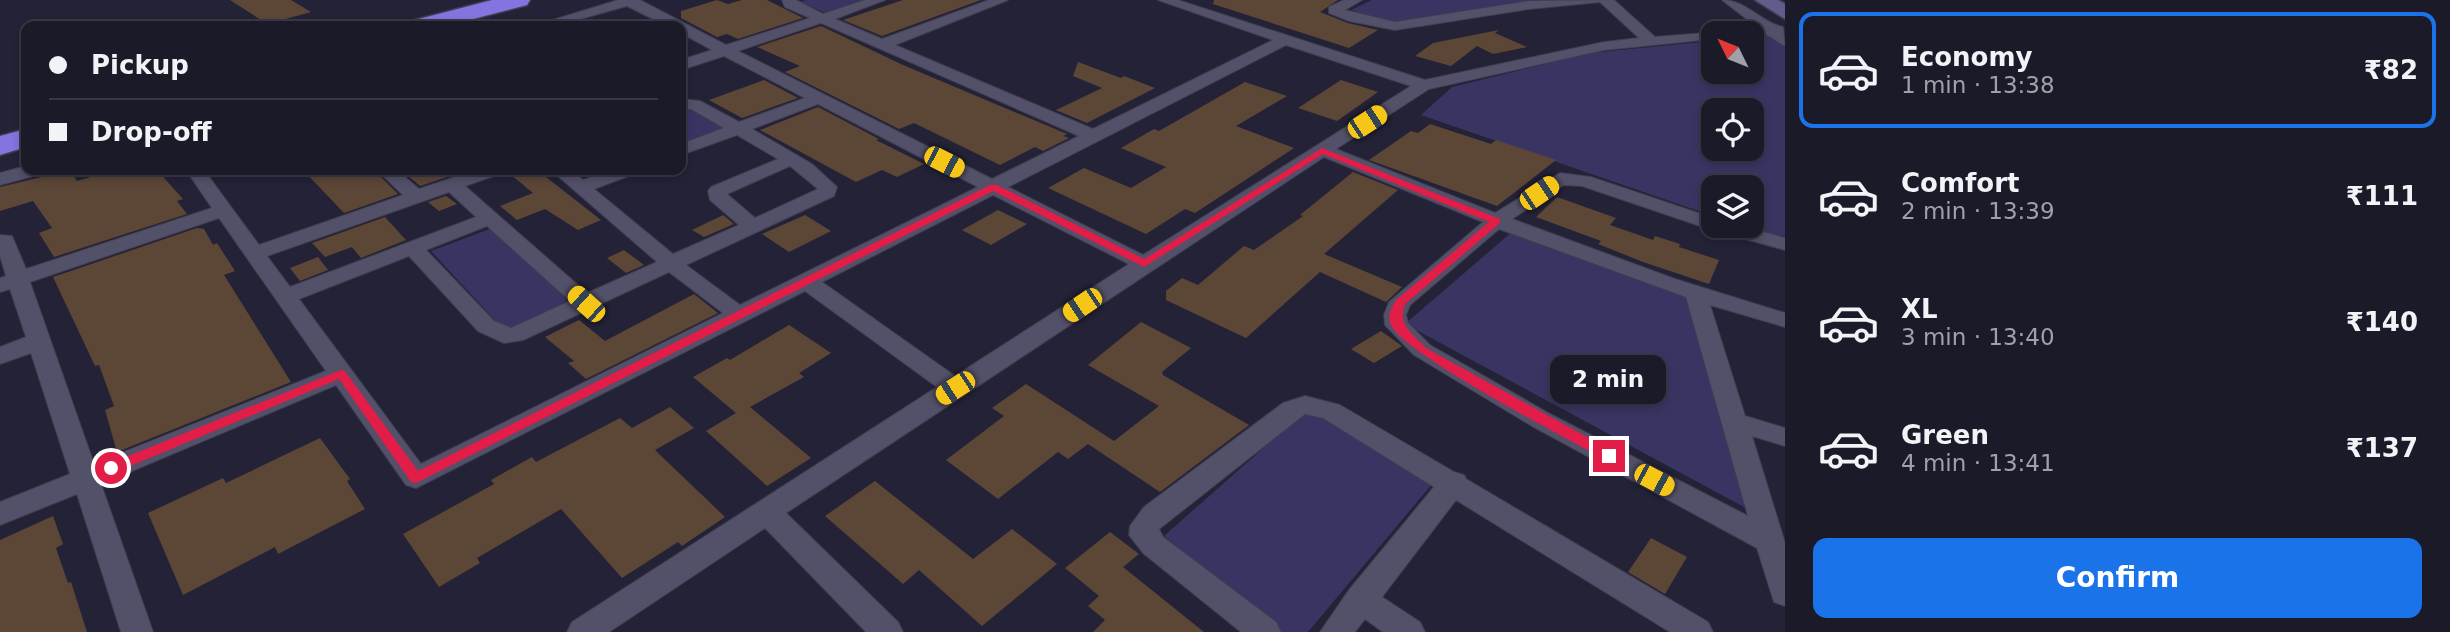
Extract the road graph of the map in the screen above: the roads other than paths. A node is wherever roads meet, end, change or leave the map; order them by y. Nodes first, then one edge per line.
1 (519, 0) edge
2 (546, 0) edge
3 (629, 0) edge
4 (789, 0) edge
5 (878, 0) edge
6 (1001, 0) edge
7 (1165, 0) edge
8 (1210, 0) edge
9 (1355, 0) edge
10 (1595, 0) edge
11 (1606, 0) edge
12 (1729, 0) edge
13 (1765, 0) edge
14 (1778, 0) edge
15 (1785, 5) edge
16 (1190, 8) junction
17 (1785, 13) edge
18 (822, 19) junction
19 (438, 21) edge
20 (465, 21) edge
21 (557, 21) edge
22 (668, 21) edge
23 (686, 30) edge
24 (1778, 30) edge
25 (1701, 36) edge
26 (1286, 40) junction
27 (1651, 41) junction
28 (1785, 42) edge
29 (883, 44) junction
30 (725, 50) junction
31 (686, 63) edge
32 (1424, 85) junction
33 (819, 99) junction
34 (686, 104) edge
35 (736, 129) junction
36 (21, 130) edge
37 (0, 136) edge
38 (1094, 136) junction
39 (21, 140) edge
40 (0, 146) edge
41 (686, 148) edge
42 (1322, 150) junction
43 (790, 160) junction
44 (21, 174) edge
45 (199, 175) edge
46 (392, 175) edge
47 (478, 175) edge
48 (566, 175) edge
49 (613, 175) edge
50 (0, 180) edge
51 (451, 184) junction
52 (581, 187) junction
53 (993, 187) junction
54 (415, 196) junction
55 (224, 210) junction
56 (491, 218) junction
57 (1701, 220) edge
58 (1496, 221) junction
59 (754, 227) junction
60 (1763, 238) edge
61 (0, 241) edge
62 (1785, 244) edge
63 (415, 249) junction
64 (255, 253) junction
65 (672, 264) junction
66 (1144, 264) junction
67 (806, 281) junction
68 (9, 282) edge
69 (1696, 294) junction
70 (286, 296) junction
71 (586, 304) junction
72 (738, 315) junction
73 (1785, 320) edge
74 (39, 341) junction
75 (0, 356) edge
76 (341, 374) junction
77 (955, 388) junction
78 (1735, 422) junction
79 (1785, 437) edge
80 (85, 479) junction
81 (1454, 482) junction
82 (766, 511) junction
83 (0, 514) edge
84 (1768, 540) junction
85 (1785, 593) edge
86 (1360, 599) junction
87 (137, 632) edge
88 (583, 632) edge
89 (887, 632) edge
90 (1265, 632) edge
91 (1336, 632) edge
92 (1409, 632) edge
93 (1697, 632) edge

1 - 19 highway
2 - 20 highway
3 - 21 street
3 - 22 street
4 - 18 street
5 - 18 street
6 - 29 street
7 - 16 street
8 - 16 street
9 - 10 street
11 - 27 street
12 - 24 street
13 - 17 street
14 - 15 street
16 - 26 street
18 - 29 street
18 - 30 street
23 - 30 street
24 - 28 street
25 - 27 street
26 - 32 street
26 - 38 street
27 - 32 street
29 - 38 street
30 - 31 street
30 - 33 street
32 - 42 street
33 - 35 street
33 - 53 street
34 - 35 street
35 - 41 street
35 - 43 street
36 - 37 highway
38 - 53 street
39 - 40 highway
42 - 58 street
42 - 66 street
43 - 59 street
43 - 59 street
44 - 50 street
45 - 55 street
46 - 54 street
47 - 51 street
48 - 52 street
49 - 52 street
51 - 54 street
51 - 56 street
52 - 65 street
53 - 66 street
53 - 67 street
54 - 64 street
55 - 64 street
55 - 68 street
56 - 63 street
56 - 71 street
57 - 58 street
58 - 69 street
58 - 84 street
59 - 65 street
60 - 62 street
61 - 68 street
63 - 70 street
63 - 71 street
64 - 70 street
65 - 71 street
65 - 72 street
66 - 77 street
67 - 72 street
67 - 77 street
68 - 74 street
69 - 73 street
69 - 78 street
70 - 76 street
72 - 76 street
74 - 75 street
74 - 80 street
76 - 80 street
77 - 82 street
78 - 79 street
78 - 84 street
80 - 83 street
80 - 87 street
81 - 86 street
81 - 90 street
81 - 93 street
82 - 88 street
82 - 89 street
84 - 85 street
86 - 91 street
86 - 92 street

